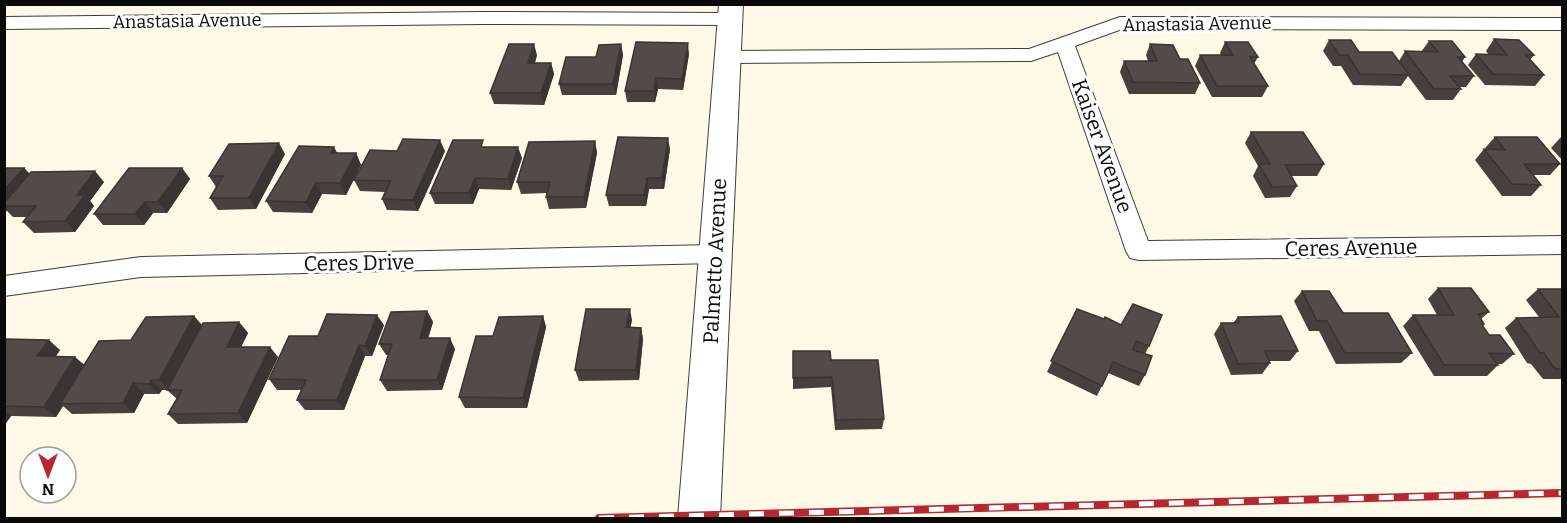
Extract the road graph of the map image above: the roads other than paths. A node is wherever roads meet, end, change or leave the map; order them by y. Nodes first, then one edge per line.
1 (730, 12) edge
2 (4, 23) edge
3 (1563, 24) edge
4 (1064, 42) junction
5 (728, 57) junction
6 (1563, 245) edge
7 (1139, 251) joint
8 (714, 254) junction
9 (4, 286) edge
10 (699, 519) edge

1 - 2 street, Anastasia Avenue
1 - 5 street, Palmetto Avenue
3 - 4 street, Anastasia Avenue
4 - 5 street, Anastasia Avenue
4 - 7 street, Kaiser Avenue
5 - 8 street, Palmetto Avenue
6 - 7 street, Ceres Avenue
8 - 9 street, Ceres Drive
8 - 10 street, Palmetto Avenue

